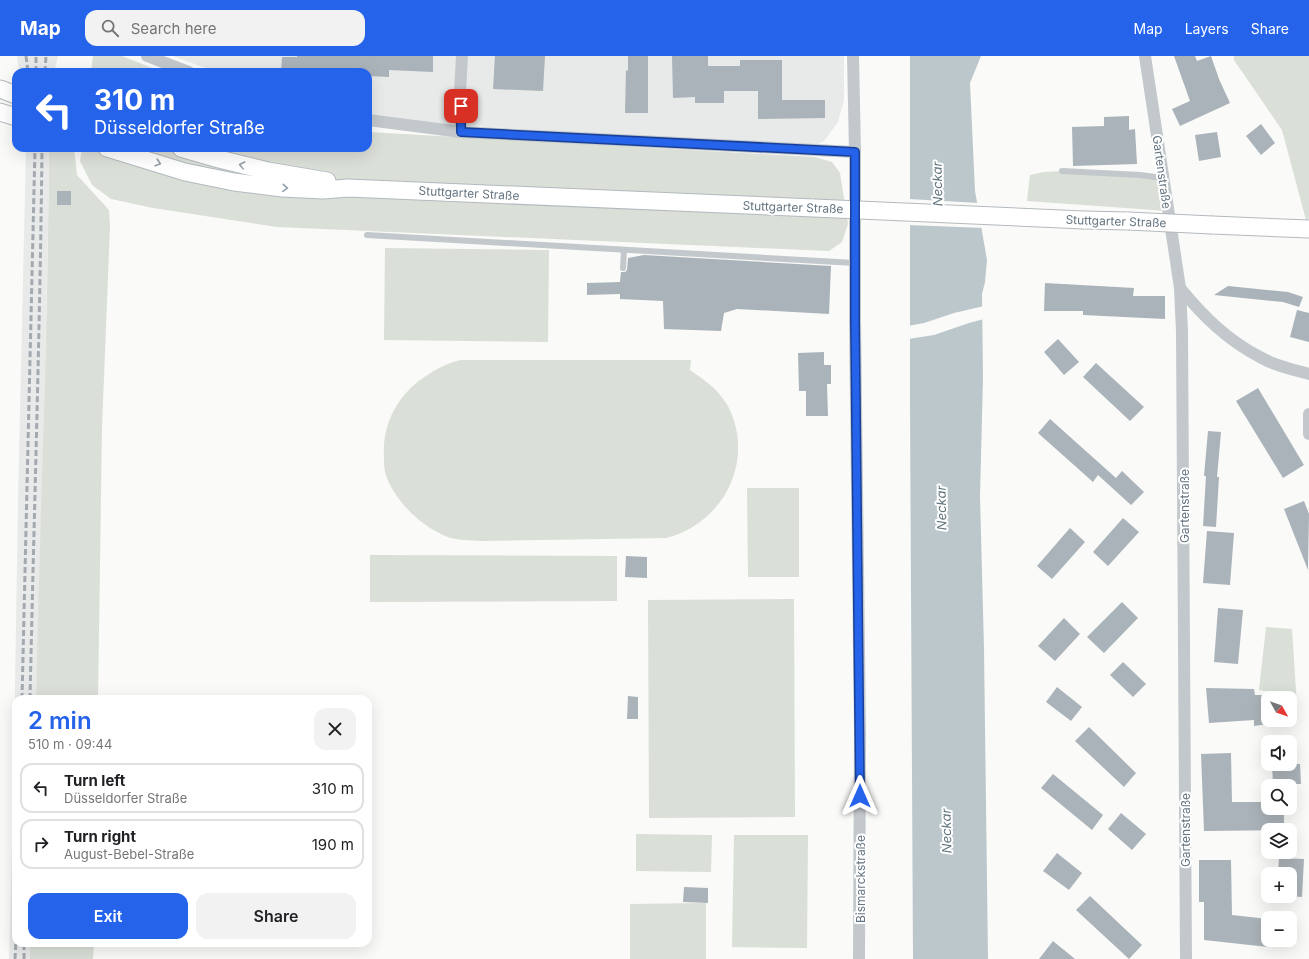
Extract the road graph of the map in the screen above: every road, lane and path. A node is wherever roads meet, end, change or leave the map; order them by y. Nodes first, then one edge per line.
1 (147, 56) edge
2 (462, 56) edge
3 (853, 56) edge
4 (1145, 56) edge
5 (178, 68) edge
6 (0, 89) edge
7 (12, 94) edge
8 (0, 112) edge
9 (12, 116) edge
10 (372, 121) edge
11 (461, 132) junction
12 (121, 152) edge
13 (196, 152) edge
14 (855, 152) junction
15 (1062, 171) dead end
16 (1163, 178) junction
17 (348, 188) junction
18 (1309, 229) edge
19 (367, 235) dead end
20 (624, 250) junction
21 (855, 263) junction
22 (623, 268) dead end
23 (1180, 288) junction
24 (1309, 374) edge
25 (1309, 414) edge
26 (1309, 434) edge
27 (859, 959) edge
28 (1186, 959) edge

1 - 5 street
2 - 11 street
3 - 14 street, Bismarckstraße
4 - 16 street, Gartenstraße
6 - 7 main road
8 - 9 main road
10 - 11 street
11 - 14 street
12 -> 17 main road, Stuttgarter Straße
17 -> 13 main road, Stuttgarter Straße
14 - 21 street, Bismarckstraße
15 - 16 lane
16 - 23 street, Gartenstraße
17 - 18 main road, Stuttgarter Straße, bridge
19 - 20 lane
20 - 21 lane
20 - 22 lane
21 - 27 street, Bismarckstraße
23 - 24 street
23 - 28 street, Gartenstraße
25 - 26 street

